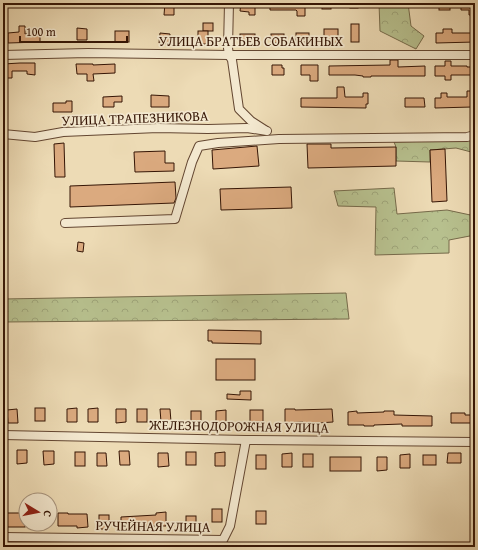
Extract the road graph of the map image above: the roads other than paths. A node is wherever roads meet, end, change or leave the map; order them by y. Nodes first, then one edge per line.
1 (229, 3) edge
2 (3, 55) edge
3 (229, 55) junction
4 (475, 55) edge
5 (268, 131) junction
6 (3, 134) edge
7 (475, 135) edge
8 (279, 139) junction
9 (65, 223) dead end
10 (3, 435) edge
11 (246, 440) junction
12 (475, 442) edge
13 (3, 537) edge

1 - 3 street
2 - 3 street, УЛИЦА БРАТЬЕВ СОБАКИНЫХ
3 - 4 street, УЛИЦА БРАТЬЕВ СОБАКИНЫХ
3 - 5 street
5 - 6 street, УЛИЦА ТРАПЕЗНИКОВА
5 - 8 street
7 - 8 street
8 - 9 street
10 - 11 street, ЖЕЛЕЗНОДОРОЖНАЯ УЛИЦА
11 - 12 street, ЖЕЛЕЗНОДОРОЖНАЯ УЛИЦА
11 - 13 street, РУЧЕЙНАЯ УЛИЦА

